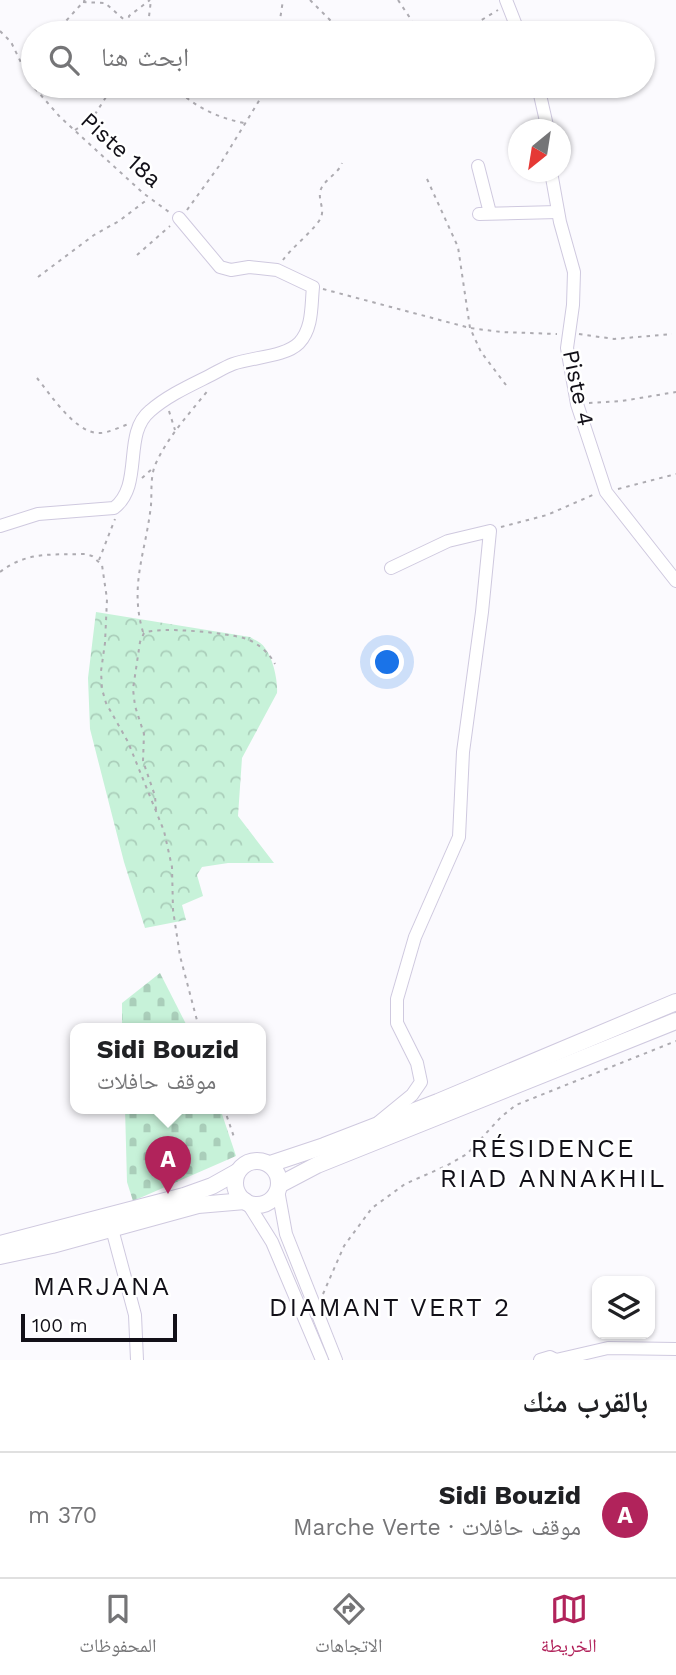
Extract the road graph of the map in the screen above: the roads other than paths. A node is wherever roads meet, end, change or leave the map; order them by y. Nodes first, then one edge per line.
1 (507, 2) edge
2 (514, 21) edge
3 (541, 98) edge
4 (546, 119) edge
5 (478, 166) dead end
6 (553, 182) edge
7 (558, 212) junction
8 (179, 218) road end
9 (0, 526) edge
10 (391, 568) dead end
11 (676, 581) edge
12 (676, 1002) edge
13 (676, 1021) edge
14 (370, 1128) junction
15 (270, 1164) junction
16 (237, 1172) junction
17 (278, 1187) junction
18 (246, 1202) junction
19 (112, 1229) junction
20 (0, 1244) edge
21 (0, 1256) edge
22 (676, 1349) edge
23 (137, 1360) edge
24 (321, 1360) edge
25 (336, 1360) edge
26 (540, 1360) edge

1 - 2 street
3 - 4 street
5 - 7 street
6 - 7 street, Piste 4
7 - 11 street, Piste 4
8 - 9 street
10 - 14 street
12 - 14 main road
13 - 17 main road
14 - 15 main road
15 - 16 main road
15 - 17 main road
16 - 18 main road
16 - 20 main road
17 - 18 main road
17 - 25 street
18 - 19 main road
18 - 24 street
19 - 21 main road
19 - 23 street
22 - 26 street

